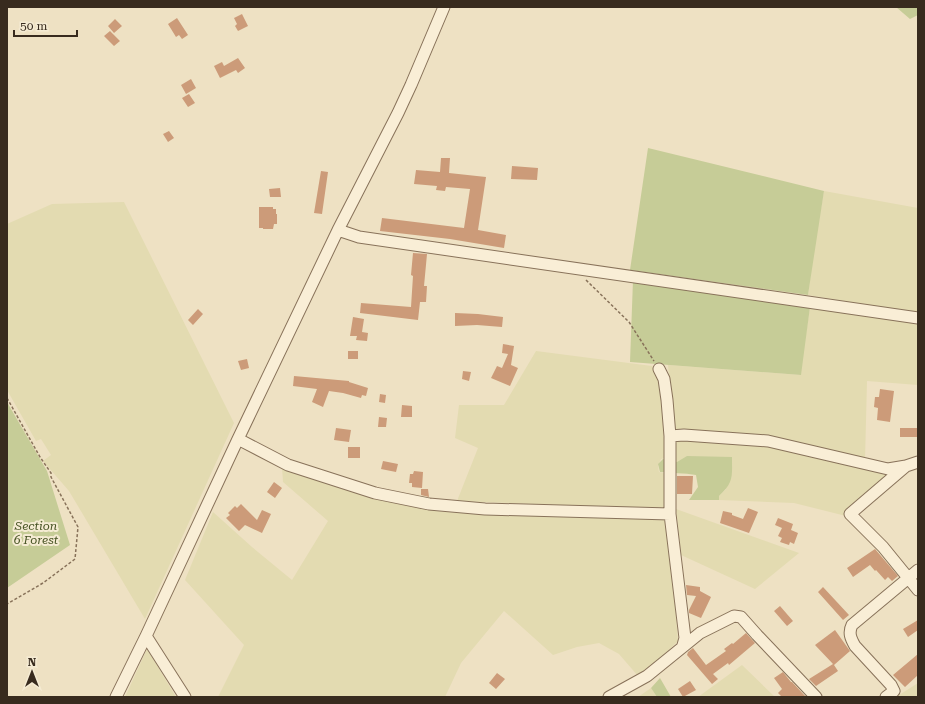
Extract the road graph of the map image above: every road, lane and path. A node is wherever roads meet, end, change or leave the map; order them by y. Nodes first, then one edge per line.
1 (444, 7) edge
2 (338, 230) junction
3 (584, 278) dead end
4 (918, 318) edge
5 (659, 369) joint
6 (7, 398) edge
7 (670, 436) junction
8 (238, 439) junction
9 (918, 462) edge
10 (906, 466) junction
11 (670, 514) junction
12 (918, 570) edge
13 (909, 578) junction
14 (918, 590) edge
15 (7, 604) edge
16 (146, 636) junction
17 (683, 645) junction
18 (116, 697) edge
19 (185, 697) edge
20 (609, 697) edge
21 (816, 697) edge
22 (886, 697) edge

1 - 2 street
2 - 4 street
2 - 8 street
3 - 5 path
5 - 7 street
6 - 15 path
7 - 10 street
7 - 11 street
8 - 11 street
8 - 16 street
9 - 10 street
10 - 13 street
11 - 17 street
12 - 13 street
13 - 14 street
13 - 22 street
16 - 18 street
16 - 19 street
17 - 20 street
17 - 21 street

